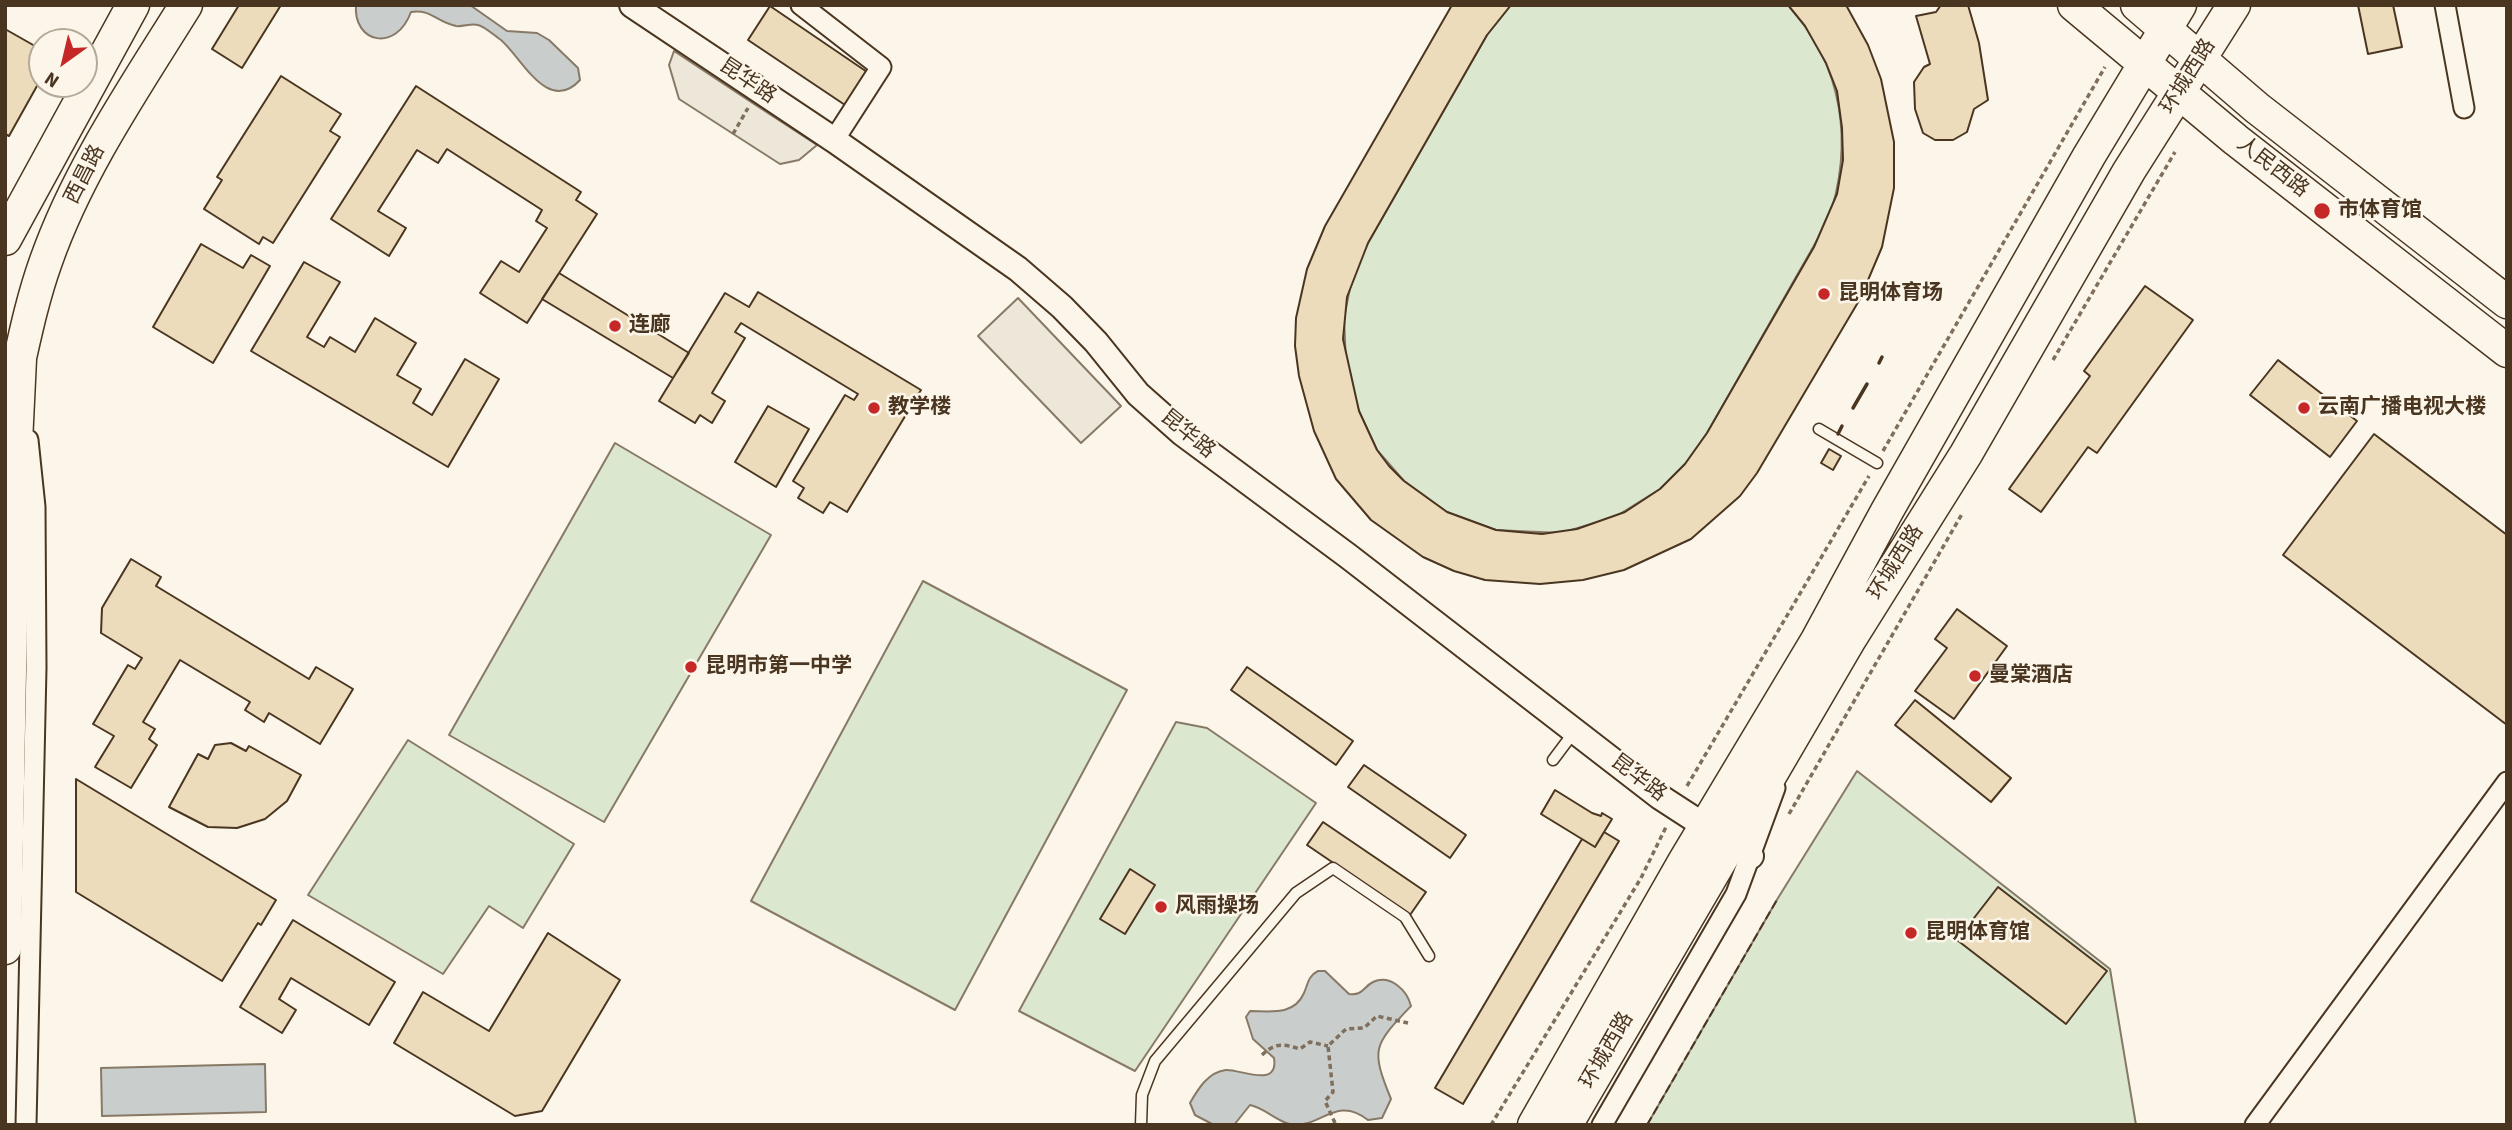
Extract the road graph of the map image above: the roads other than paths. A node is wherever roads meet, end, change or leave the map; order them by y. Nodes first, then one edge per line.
1 (133, 5) edge
2 (186, 5) edge
3 (632, 5) edge
4 (801, 5) edge
5 (2074, 5) edge
6 (2137, 5) edge
7 (2234, 5) edge
8 (2445, 5) edge
9 (2173, 18) edge
10 (2200, 61) junction
11 (2145, 64) junction
12 (2179, 93) junction
13 (2464, 108) dead end
14 (834, 139) junction
15 (5, 239) edge
16 (2507, 302) edge
17 (2507, 351) edge
18 (20, 359) junction
19 (5, 418) edge
20 (1819, 429) dead end
21 (1877, 463) road end
22 (1575, 730) junction
23 (1553, 760) dead end
24 (2507, 782) edge
25 (1729, 841) junction
26 (5, 948) edge
27 (1429, 956) dead end
28 (26, 1125) edge
29 (1141, 1125) edge
30 (1534, 1125) edge
31 (1566, 1125) edge
32 (1602, 1125) edge
33 (2255, 1125) edge

1 - 15 main road, 西昌路
2 - 18 main road, 西昌路
3 - 14 street, 昆华路
4 - 14 street
5 - 11 main road, 人民西路
6 - 9 main road, 人民西路
7 - 10 main road, 环城西路
8 - 13 street
9 - 10 main road, 人民西路
9 - 11 main road, 环城西路
10 - 12 main road, 环城西路
10 - 16 main road, 人民西路
11 - 12 main road, 人民西路
11 - 25 main road, 环城西路
12 - 17 main road, 人民西路
12 - 25 main road, 环城西路
14 - 22 street, 昆华路
18 - 19 main road, 西昌路
18 - 26 main road, 西昌路
18 - 28 street
20 - 21 lane
22 - 23 lane
22 - 25 street, 昆华路
24 - 33 street
25 - 30 main road, 环城西路
25 - 31 main road, 环城西路
25 - 32 street
27 - 29 lane

